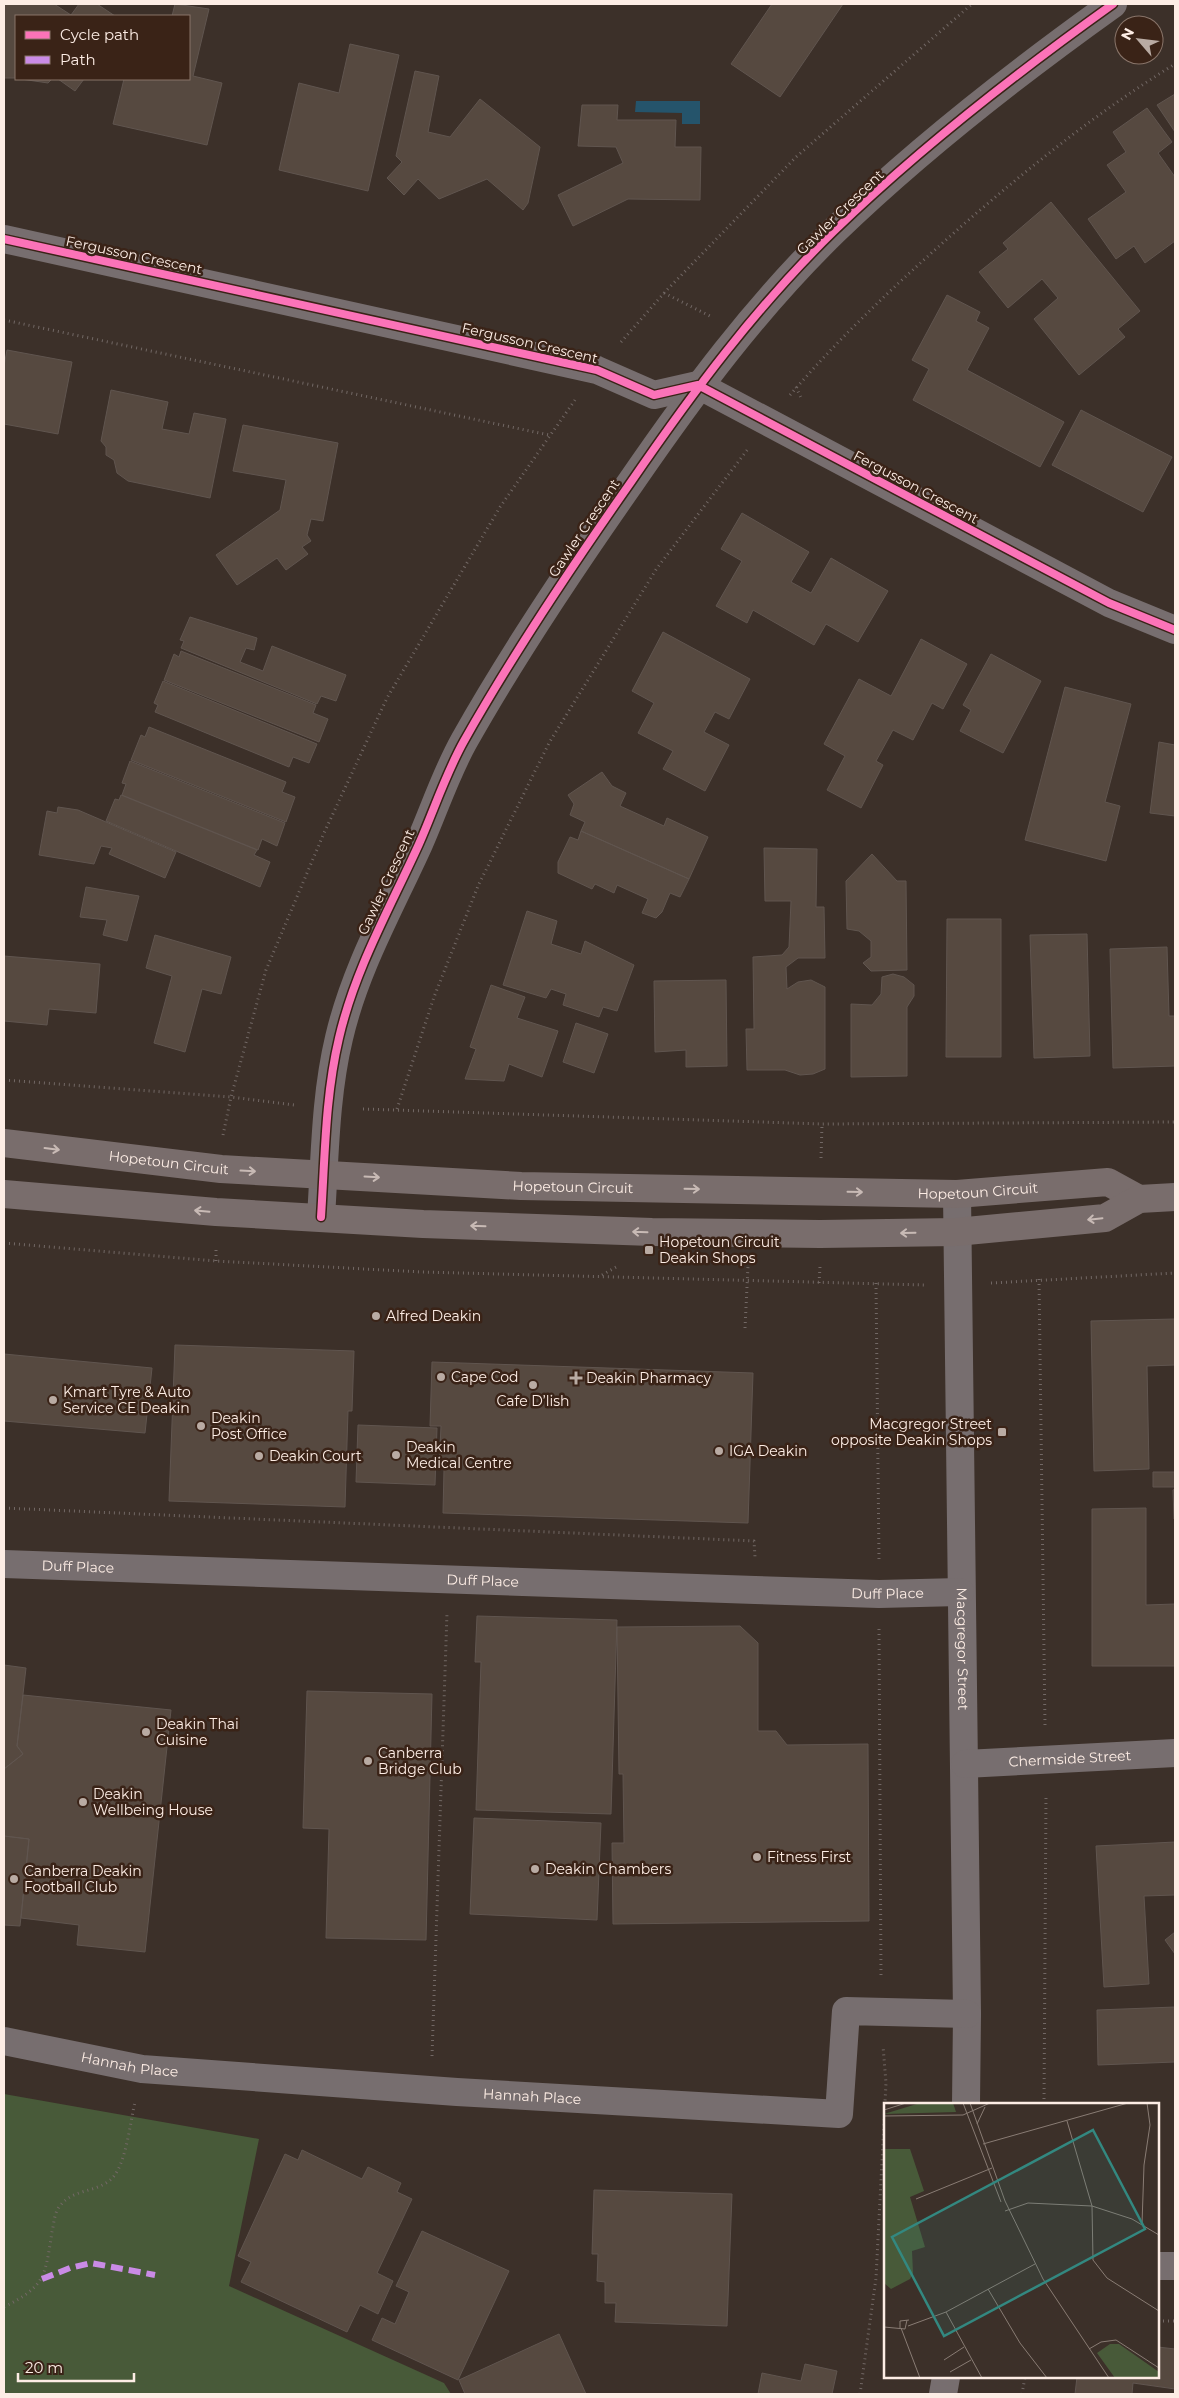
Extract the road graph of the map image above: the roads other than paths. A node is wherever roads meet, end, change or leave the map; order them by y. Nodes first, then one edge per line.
1 (1113, 4) edge
2 (4, 238) edge
3 (698, 385) junction
4 (1175, 630) edge
5 (4, 1143) edge
6 (324, 1174) junction
7 (4, 1194) edge
8 (957, 1194) junction
9 (1175, 1197) edge
10 (1139, 1199) junction
11 (321, 1217) junction
12 (956, 1232) junction
13 (4, 1564) edge
14 (960, 1592) junction
15 (1175, 1753) edge
16 (965, 1764) junction
17 (967, 2014) junction
18 (4, 2041) edge
19 (966, 2103) edge
20 (1159, 2266) edge
21 (1175, 2266) edge
22 (946, 2378) edge
23 (942, 2394) edge

1 - 3 street, Gawler Crescent
2 - 3 street, Fergusson Crescent
3 - 4 street, Fergusson Crescent
3 - 6 street, Gawler Crescent
5 -> 6 main road, Hopetoun Circuit
6 -> 8 main road, Hopetoun Circuit
6 - 11 street, Gawler Crescent
11 -> 7 main road
8 - 10 main road, Hopetoun Circuit
8 - 12 street, Macgregor Street
9 - 10 main road
10 -> 12 main road
12 -> 11 main road
12 - 14 street, Macgregor Street
13 - 14 street, Duff Place
14 - 16 street, Macgregor Street
15 - 16 street, Chermside Street
16 - 17 street, Macgregor Street
17 - 18 street, Hannah Place
17 - 19 street, Macgregor Street
20 - 21 street
22 - 23 street

